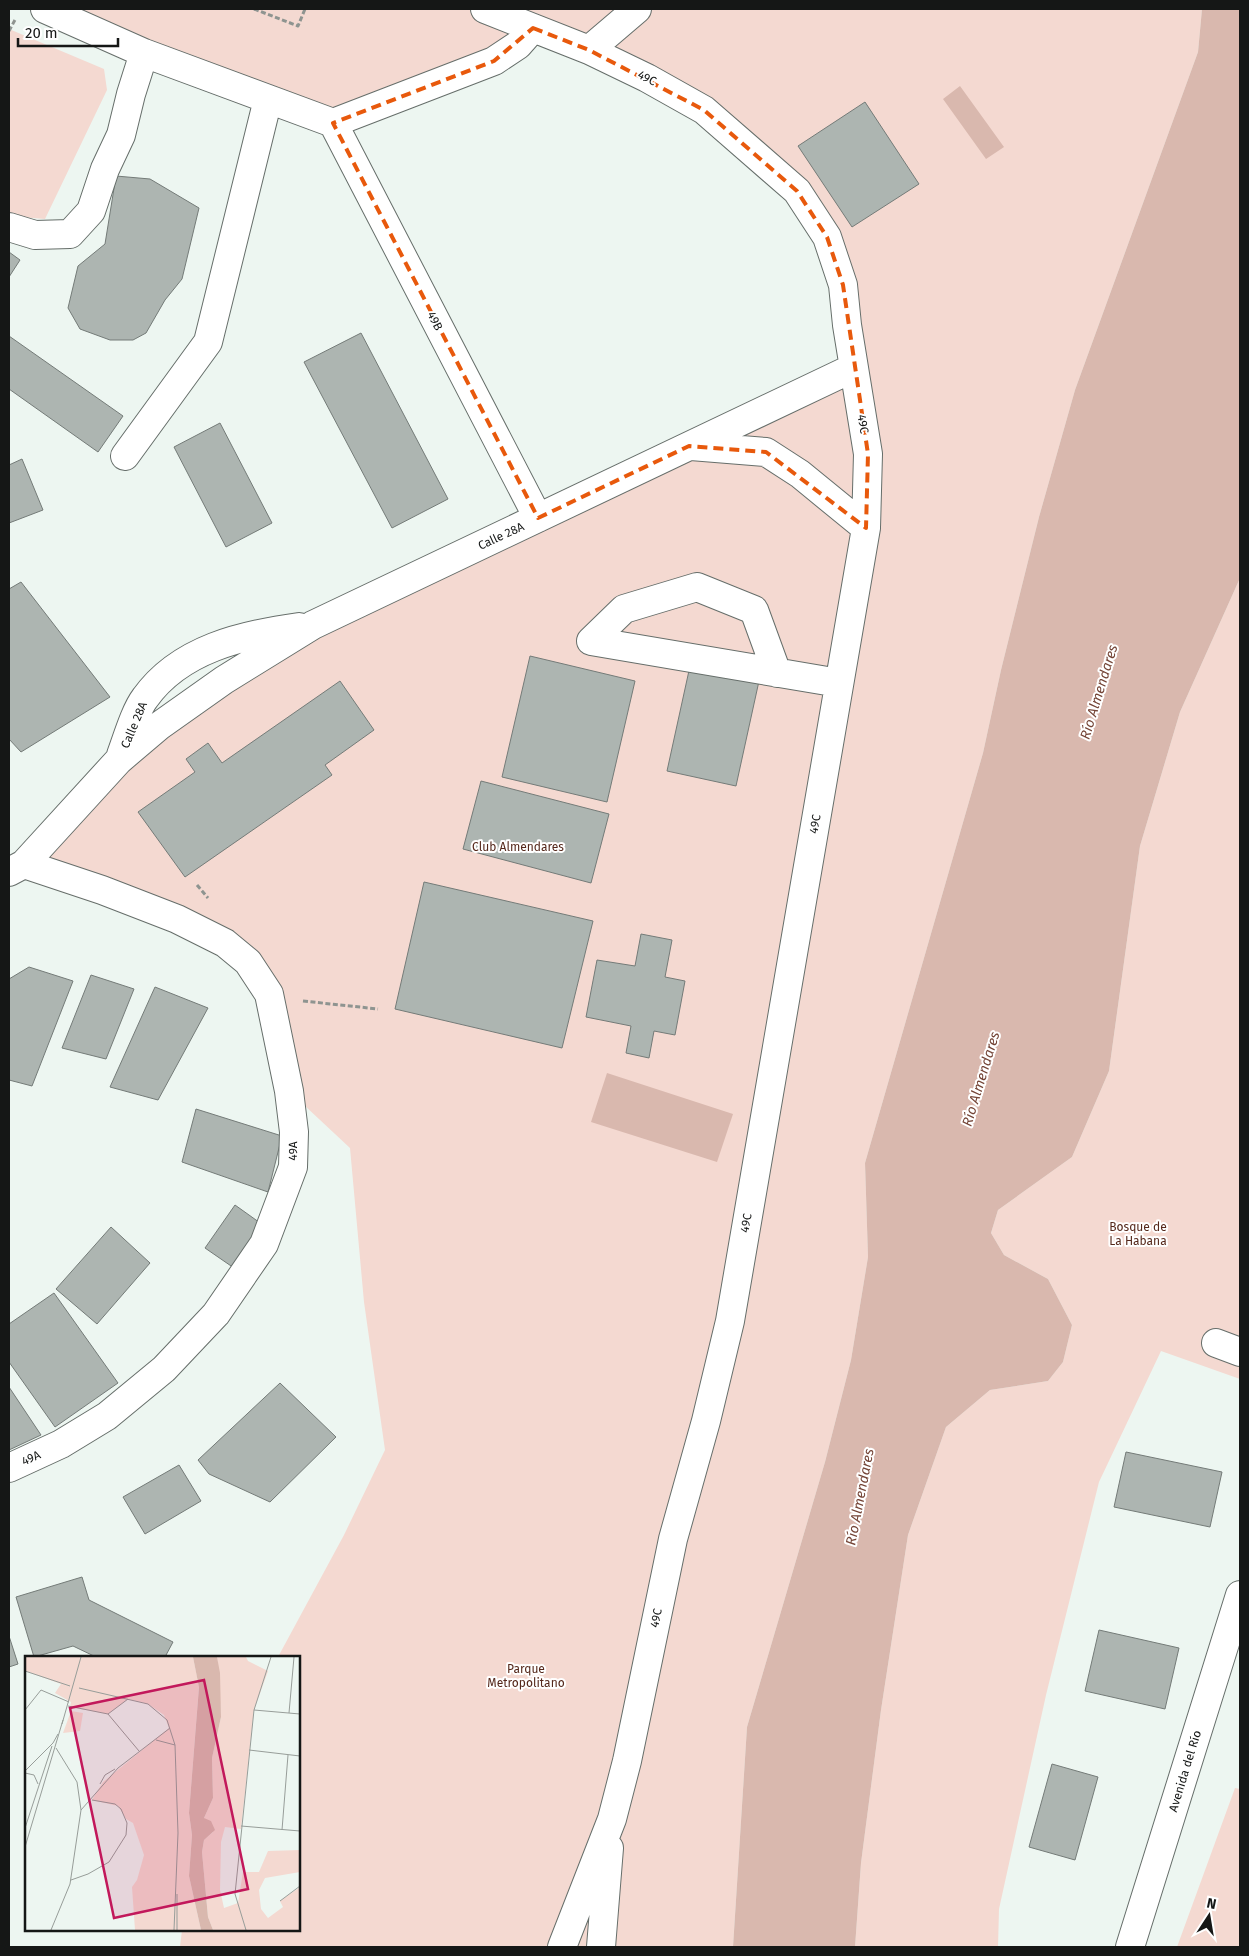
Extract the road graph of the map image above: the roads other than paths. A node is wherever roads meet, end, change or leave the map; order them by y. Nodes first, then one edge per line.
1 (45, 9) edge
2 (485, 9) edge
3 (638, 9) edge
4 (533, 28) junction
5 (589, 50) junction
6 (144, 53) junction
7 (268, 99) junction
8 (333, 124) junction
9 (9, 227) edge
10 (853, 368) junction
11 (690, 446) junction
12 (125, 456) dead end
13 (538, 518) junction
14 (866, 528) junction
15 (313, 625) junction
16 (777, 673) junction
17 (839, 683) junction
18 (119, 760) junction
19 (16, 868) edge
20 (9, 1468) edge
21 (1240, 1595) edge
22 (612, 1820) junction
23 (562, 1947) edge
24 (601, 1947) edge
25 (1130, 1947) edge

1 - 6 street
2 - 4 street, 49C
3 - 5 street
4 - 5 street, 49C
4 - 8 street
5 - 10 street, 49C
6 - 7 street
6 - 9 street
7 - 8 street
7 - 12 street
8 - 13 street, 49B
10 - 11 street, Calle 28A
10 - 14 street, 49C
11 - 13 street, Calle 28A
11 - 14 street, Calle 28A
13 - 15 street, Calle 28A
14 - 17 street, 49C
15 - 18 street, Calle 28A
15 - 18 street, Calle 28A
16 - 16 street
16 - 17 street
17 - 22 street, 49C
18 - 19 street, Calle 28A
19 - 20 street, 49A
21 - 25 street, Avenida del Río
22 - 23 street, 49C
22 - 24 street, 49C

